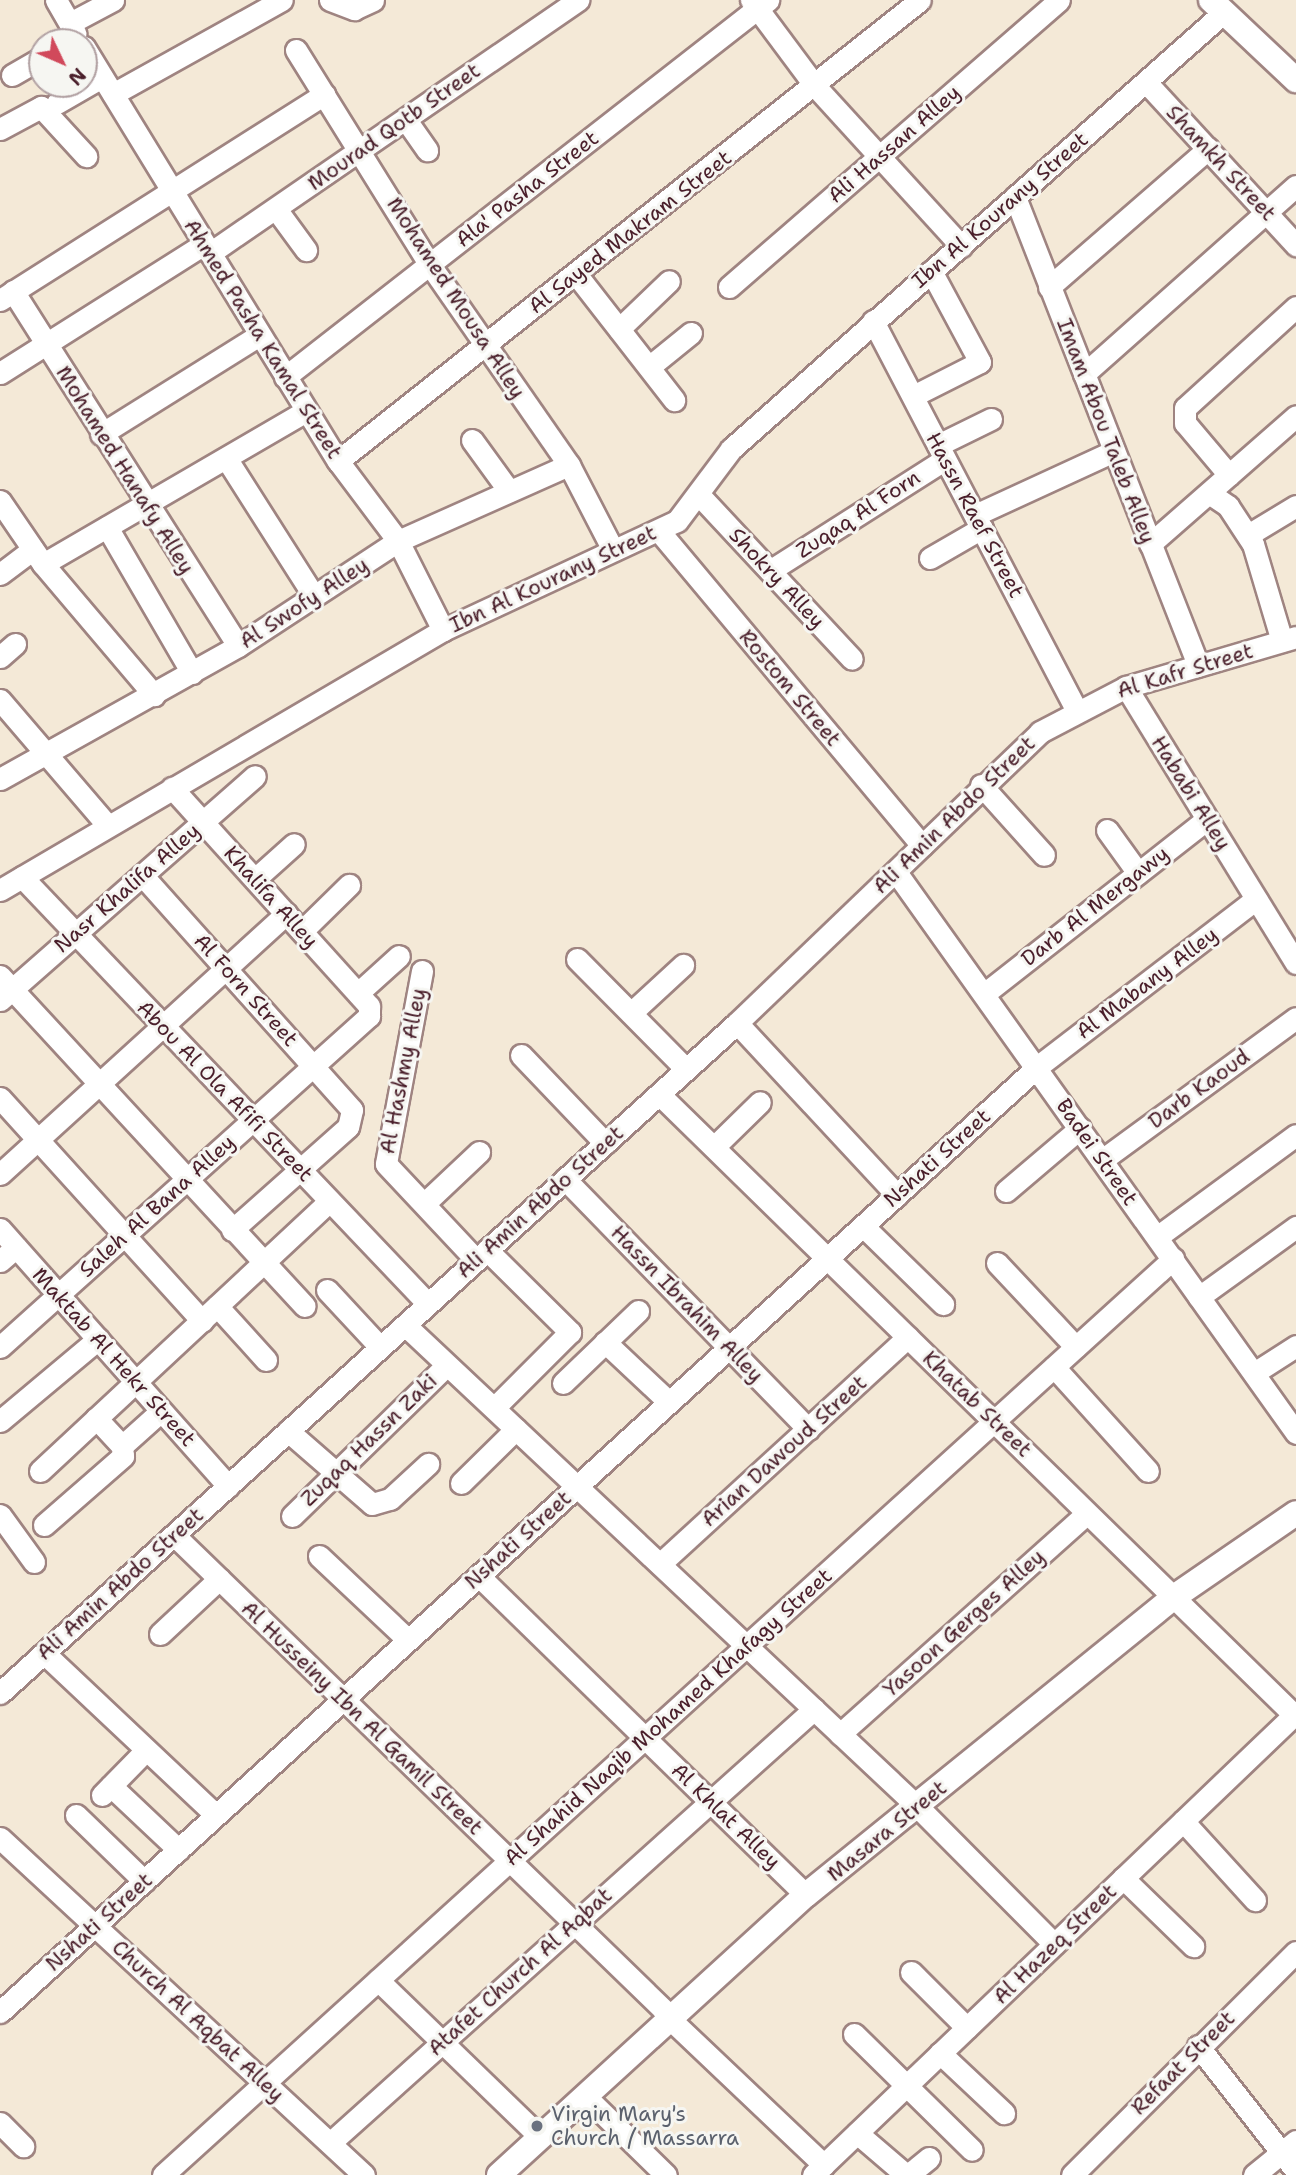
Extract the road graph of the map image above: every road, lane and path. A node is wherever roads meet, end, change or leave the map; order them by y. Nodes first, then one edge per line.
1 (56, 0) edge
2 (113, 0) edge
3 (282, 0) edge
4 (331, 0) edge
5 (578, 0) edge
6 (920, 0) edge
7 (1059, 0) edge
8 (370, 2) edge
9 (759, 3) edge
10 (1218, 6) edge
11 (71, 28) edge
12 (86, 28) edge
13 (296, 50) dead end
14 (28, 66) edge
15 (98, 72) edge
16 (12, 75) dead end
17 (1296, 80) edge
18 (1146, 82) junction
19 (107, 86) junction
20 (815, 86) junction
21 (324, 94) junction
22 (57, 103) dead end
23 (406, 120) junction
24 (0, 129) edge
25 (1208, 149) junction
26 (427, 150) dead end
27 (361, 151) junction
28 (86, 156) dead end
29 (879, 157) junction
30 (1296, 186) edge
31 (172, 189) junction
32 (1015, 197) junction
33 (276, 209) junction
34 (1266, 213) junction
35 (1296, 245) edge
36 (961, 246) junction
37 (207, 248) junction
38 (306, 250) dead end
39 (430, 265) junction
40 (931, 271) junction
41 (576, 274) junction
42 (669, 281) dead end
43 (729, 287) dead end
44 (1049, 287) junction
45 (7, 296) edge
46 (1296, 307) edge
47 (873, 321) junction
48 (619, 329) junction
49 (691, 333) dead end
50 (258, 336) junction
51 (46, 344) junction
52 (484, 346) junction
53 (649, 368) junction
54 (0, 373) edge
55 (1084, 374) junction
56 (285, 377) junction
57 (913, 396) junction
58 (674, 400) dead end
59 (306, 411) junction
60 (1296, 416) edge
61 (991, 419) dead end
62 (101, 434) junction
63 (472, 440) dead end
64 (1114, 451) junction
65 (942, 452) junction
66 (226, 458) junction
67 (338, 461) junction
68 (569, 465) junction
69 (1229, 475) junction
70 (509, 491) junction
71 (1209, 493) junction
72 (701, 496) junction
73 (0, 501) edge
74 (145, 506) junction
75 (1296, 506) edge
76 (978, 522) junction
77 (107, 527) junction
78 (659, 531) junction
79 (1248, 535) junction
80 (398, 541) junction
81 (1150, 544) junction
82 (612, 548) junction
83 (38, 557) junction
84 (930, 558) dead end
85 (771, 570) junction
86 (0, 575) edge
87 (314, 596) junction
88 (443, 629) junction
89 (1289, 639) edge
90 (239, 646) junction
91 (852, 659) dead end
92 (1198, 665) junction
93 (192, 673) junction
94 (1126, 687) junction
95 (154, 695) junction
96 (0, 701) edge
97 (1076, 709) junction
98 (47, 756) junction
99 (255, 776) dead end
100 (0, 779) edge
101 (981, 785) junction
102 (172, 788) junction
103 (1207, 819) junction
104 (202, 822) junction
105 (107, 825) junction
106 (1107, 830) dead end
107 (294, 844) dead end
108 (922, 845) junction
109 (1044, 855) dead end
110 (896, 872) junction
111 (1138, 873) junction
112 (142, 875) junction
113 (22, 877) junction
114 (255, 879) junction
115 (349, 885) dead end
116 (0, 890) edge
117 (1256, 899) junction
118 (286, 914) junction
119 (302, 932) junction
120 (75, 933) junction
121 (399, 956) dead end
122 (577, 959) dead end
123 (1296, 963) edge
124 (682, 965) dead end
125 (226, 969) junction
126 (422, 971) dead end
127 (4, 988) edge
128 (984, 994) junction
129 (363, 1000) junction
130 (631, 1013) junction
131 (1296, 1018) edge
132 (737, 1023) junction
133 (163, 1026) junction
134 (521, 1055) dead end
135 (314, 1066) junction
136 (1037, 1067) junction
137 (686, 1069) junction
138 (99, 1084) junction
139 (659, 1094) junction
140 (0, 1098) edge
141 (760, 1102) dead end
142 (253, 1120) junction
143 (1080, 1128) junction
144 (1296, 1135) edge
145 (38, 1140) junction
146 (605, 1143) junction
147 (714, 1147) junction
148 (480, 1152) dead end
149 (1102, 1160) junction
150 (300, 1169) junction
151 (0, 1174) edge
152 (565, 1179) junction
153 (187, 1180) junction
154 (1006, 1191) dead end
155 (897, 1195) junction
156 (330, 1201) junction
157 (426, 1202) junction
158 (863, 1226) junction
159 (1296, 1227) edge
160 (0, 1229) edge
161 (232, 1230) junction
162 (125, 1236) junction
163 (1157, 1237) junction
164 (8, 1254) edge
165 (482, 1255) junction
166 (827, 1258) junction
167 (1172, 1259) junction
168 (997, 1263) dead end
169 (262, 1264) junction
170 (327, 1290) dead end
171 (58, 1295) junction
172 (1199, 1297) junction
173 (428, 1304) junction
174 (943, 1304) dead end
175 (304, 1306) dead end
176 (638, 1311) dead end
177 (209, 1313) junction
178 (405, 1325) junction
179 (908, 1337) junction
180 (98, 1339) junction
181 (606, 1342) junction
182 (0, 1347) edge
183 (380, 1347) junction
184 (1076, 1347) junction
185 (729, 1348) junction
186 (1293, 1353) edge
187 (266, 1360) dead end
188 (447, 1365) junction
189 (1054, 1367) junction
190 (1254, 1373) junction
191 (136, 1382) junction
192 (563, 1383) dead end
193 (669, 1402) junction
194 (494, 1408) junction
195 (161, 1411) junction
196 (96, 1418) junction
197 (0, 1421) edge
198 (994, 1421) junction
199 (516, 1429) junction
200 (808, 1429) junction
201 (288, 1431) junction
202 (1296, 1433) edge
203 (122, 1446) junction
204 (428, 1464) dead end
205 (40, 1471) dead end
206 (1148, 1471) dead end
207 (335, 1474) junction
208 (461, 1483) dead end
209 (228, 1486) junction
210 (577, 1486) junction
211 (1087, 1513) junction
212 (1296, 1513) edge
213 (0, 1515) edge
214 (292, 1516) dead end
215 (44, 1525) dead end
216 (174, 1535) junction
217 (319, 1556) dead end
218 (34, 1562) dead end
219 (660, 1564) junction
220 (479, 1576) junction
221 (219, 1578) junction
222 (1174, 1597) junction
223 (160, 1634) dead end
224 (408, 1640) junction
225 (747, 1646) junction
226 (44, 1653) junction
227 (0, 1693) edge
228 (343, 1699) junction
229 (814, 1709) junction
230 (1295, 1714) edge
231 (840, 1734) junction
232 (645, 1738) junction
233 (146, 1750) junction
234 (710, 1801) junction
235 (918, 1807) junction
236 (76, 1815) dead end
237 (216, 1815) junction
238 (1183, 1821) junction
239 (0, 1838) edge
240 (179, 1850) junction
241 (509, 1861) junction
242 (1123, 1878) junction
243 (144, 1881) junction
244 (806, 1895) junction
245 (1255, 1900) dead end
246 (574, 1924) junction
247 (95, 1926) junction
248 (1054, 1944) junction
249 (1193, 1946) dead end
250 (1296, 1952) edge
251 (911, 1972) dead end
252 (378, 1980) junction
253 (0, 2012) edge
254 (671, 2019) junction
255 (967, 2028) junction
256 (854, 2034) dead end
257 (442, 2042) junction
258 (1198, 2046) junction
259 (940, 2053) junction
260 (265, 2083) junction
261 (905, 2087) junction
262 (585, 2096) junction
263 (1004, 2113) dead end
264 (0, 2123) edge
265 (857, 2133) junction
266 (540, 2137) junction
267 (330, 2143) junction
268 (23, 2146) dead end
269 (1289, 2147) edge
270 (972, 2150) dead end
271 (929, 2158) dead end
272 (819, 2170) edge
273 (1296, 2171) edge
274 (163, 2175) edge
275 (365, 2175) edge
276 (499, 2175) edge
277 (666, 2175) edge
278 (907, 2175) edge
279 (1072, 2175) edge
280 (1254, 2175) edge

1 - 11 street, Ahmed Pasha Kamal Street
2 - 12 street
3 - 19 street
4 - 8 street
5 - 23 street, Mourad Qotb Street
6 - 20 street, Al Sayed Makram Street
7 - 29 street, Ali Hassan Alley
9 - 20 street
9 - 39 street, Ala' Pasha Street
10 - 17 street
10 - 18 street, Ibn Al Kourany Street
13 - 21 street, Mohamed Mousa Alley
14 - 16 street
15 - 19 street, Ahmed Pasha Kamal Street
18 - 25 street, Shamkh Street
18 - 32 street, Ibn Al Kourany Street
19 - 22 street
19 - 31 street, Ahmed Pasha Kamal Street
20 - 29 street
20 - 41 street, Al Sayed Makram Street
21 - 27 street, Mohamed Mousa Alley
21 - 31 street
23 - 26 street
23 - 27 street, Mourad Qotb Street
24 - 28 street
25 - 34 street, Shamkh Street
25 - 44 street
27 - 33 street, Mourad Qotb Street
27 - 39 street, Mohamed Mousa Alley
29 - 36 street
29 - 43 street, Ali Hassan Alley
30 - 34 street
31 - 37 street, Ahmed Pasha Kamal Street
31 - 45 street
32 - 36 street, Ibn Al Kourany Street
32 - 44 street, Imam Abou Taleb Alley
33 - 37 street, Mourad Qotb Street
33 - 38 street
34 - 35 street, Shamkh Street
34 - 55 street
36 - 40 street, Ibn Al Kourany Street
37 - 50 street, Ahmed Pasha Kamal Street
37 - 51 street, Mourad Qotb Street
39 - 52 street, Mohamed Mousa Alley
39 - 56 street, Ala' Pasha Street
40 - 47 street, Ibn Al Kourany Street
40 - 57 street
41 - 48 street
41 - 52 street, Al Sayed Makram Street
42 - 48 street
44 - 55 street, Imam Abou Taleb Alley
45 - 51 street, Mohamed Hanafy Alley
46 - 69 street
47 - 57 street, Hassn Raef Street
47 - 72 street, Ibn Al Kourany Street
48 - 53 street
49 - 53 street
50 - 56 street, Ahmed Pasha Kamal Street
50 - 62 street
51 - 54 street, Mourad Qotb Street
51 - 62 street, Mohamed Hanafy Alley
52 - 67 street, Al Sayed Makram Street
52 - 68 street, Mohamed Mousa Alley
53 - 58 street
55 - 64 street, Imam Abou Taleb Alley
56 - 59 street, Ahmed Pasha Kamal Street
57 - 65 street, Hassn Raef Street
59 - 66 street
59 - 67 street, Ahmed Pasha Kamal Street
60 - 69 street
61 - 65 street, Zuqaq Al Forn
62 - 74 street, Mohamed Hanafy Alley
63 - 70 street
64 - 76 street
64 - 81 street, Imam Abou Taleb Alley
65 - 76 street, Hassn Raef Street
65 - 85 street, Zuqaq Al Forn
66 - 74 street
66 - 87 street
67 - 80 street, Ahmed Pasha Kamal Street
68 - 70 street, Al Swofy Alley
68 - 82 street, Mohamed Mousa Alley
69 - 71 street
70 - 80 street, Al Swofy Alley
71 - 79 street
71 - 81 street
72 - 78 street, Ibn Al Kourany Street
72 - 85 street, Shokry Alley
73 - 83 street
74 - 77 street
74 - 90 street, Mohamed Hanafy Alley
75 - 79 street
76 - 84 street
76 - 97 street, Hassn Raef Street
77 - 83 street
77 - 93 street
78 - 82 street, Ibn Al Kourany Street
78 - 108 street, Rostom Street
79 - 89 street
80 - 87 street, Al Swofy Alley
80 - 88 street, Ahmed Pasha Kamal Street
81 - 92 street, Imam Abou Taleb Alley
82 - 88 street, Ibn Al Kourany Street
83 - 86 street
83 - 95 street
85 - 91 street, Shokry Alley
87 - 90 street, Al Swofy Alley
88 - 102 street, Ibn Al Kourany Street
89 - 92 street, Al Kafr Street
90 - 93 street, Al Swofy Alley
92 - 94 street, Al Kafr Street
93 - 95 street, Al Swofy Alley
94 - 97 street, Al Kafr Street
94 - 103 street, Hababi Alley
95 - 98 street, Al Swofy Alley
96 - 98 street
97 - 101 street, Ali Amin Abdo Street
98 - 100 street, Al Swofy Alley
98 - 105 street
99 - 104 street, Nasr Khalifa Alley
101 - 108 street, Ali Amin Abdo Street
101 - 109 street
102 - 104 street, Khalifa Alley
102 - 105 street, Ibn Al Kourany Street
103 - 111 street, Darb Al Mergawy
103 - 117 street, Hababi Alley
104 - 112 street, Nasr Khalifa Alley
104 - 114 street, Khalifa Alley
105 - 113 street, Ibn Al Kourany Street
106 - 111 street
107 - 114 street
108 - 110 street, Ali Amin Abdo Street
110 - 128 street, Badei Street
110 - 132 street, Ali Amin Abdo Street
111 - 128 street, Darb Al Mergawy
112 - 120 street, Nasr Khalifa Alley
112 - 125 street, Al Forn Street
113 - 116 street, Ibn Al Kourany Street
113 - 120 street, Abou Al Ola Afifi Street
114 - 118 street, Khalifa Alley
115 - 119 street
117 - 123 street, Hababi Alley
117 - 136 street, Al Mabany Alley
118 - 119 street, Khalifa Alley
118 - 125 street
119 - 129 street, Khalifa Alley
120 - 127 street, Nasr Khalifa Alley
120 - 133 street, Abou Al Ola Afifi Street
121 - 129 street, Saleh Al Bana Alley
122 - 130 street
124 - 130 street
125 - 133 street
125 - 135 street, Al Forn Street
126 - 157 street, Al Hashmy Alley
127 - 138 street
128 - 136 street, Badei Street
129 - 135 street, Saleh Al Bana Alley
130 - 137 street
131 - 149 street, Darb Kaoud
132 - 137 street, Ali Amin Abdo Street
132 - 155 street
133 - 138 street
133 - 142 street, Abou Al Ola Afifi Street
134 - 146 street
135 - 142 street, Saleh Al Bana Alley
135 - 150 street, Al Forn Street
136 - 143 street, Badei Street
136 - 155 street, Nshati Street
137 - 139 street, Ali Amin Abdo Street
138 - 145 street
138 - 153 street
139 - 146 street, Ali Amin Abdo Street
139 - 147 street, Khatab Street
140 - 145 street
141 - 147 street
142 - 150 street, Abou Al Ola Afifi Street
142 - 153 street, Saleh Al Bana Alley
143 - 149 street, Badei Street
143 - 154 street
144 - 163 street
145 - 151 street
145 - 162 street
146 - 152 street, Ali Amin Abdo Street
147 - 166 street, Khatab Street
148 - 157 street
149 - 163 street, Badei Street
150 - 156 street, Abou Al Ola Afifi Street
150 - 161 street
152 - 165 street, Ali Amin Abdo Street
152 - 185 street, Hassn Ibrahim Alley
153 - 161 street
153 - 162 street, Saleh Al Bana Alley
155 - 158 street, Nshati Street
156 - 169 street
156 - 173 street, Abou Al Ola Afifi Street
157 - 165 street, Al Hashmy Alley
158 - 166 street, Nshati Street
158 - 174 street
159 - 172 street
160 - 164 street, Maktab Al Hekr Street
161 - 169 street
162 - 171 street, Saleh Al Bana Alley
162 - 177 street
163 - 167 street, Badei Street
164 - 171 street, Maktab Al Hekr Street
165 - 173 street, Ali Amin Abdo Street
165 - 194 street, Al Hashmy Alley
166 - 179 street, Khatab Street
166 - 185 street, Nshati Street
167 - 172 street, Badei Street
167 - 184 street, Al Shahid Naqib Mohamed Khafagy Street
168 - 184 street
169 - 175 street
169 - 177 street
170 - 183 street
171 - 180 street, Maktab Al Hekr Street
171 - 182 street, Saleh Al Bana Alley
172 - 190 street, Badei Street
173 - 178 street, Ali Amin Abdo Street
176 - 181 street
177 - 187 street
177 - 191 street
178 - 183 street, Ali Amin Abdo Street
178 - 188 street
179 - 198 street, Khatab Street
179 - 200 street, Arian Dawoud Street
180 - 191 street, Maktab Al Hekr Street
180 - 197 street
181 - 192 street
181 - 193 street
183 - 201 street, Ali Amin Abdo Street
184 - 189 street, Al Shahid Naqib Mohamed Khafagy Street
185 - 193 street, Nshati Street
185 - 200 street, Hassn Ibrahim Alley
186 - 190 street
188 - 194 street
188 - 207 street, Zuqaq Hassn Zaki
189 - 198 street, Al Shahid Naqib Mohamed Khafagy Street
189 - 206 street
190 - 202 street, Badei Street
191 - 195 street, Maktab Al Hekr Street
191 - 196 street
193 - 210 street, Nshati Street
194 - 199 street
195 - 203 street
195 - 209 street, Maktab Al Hekr Street
196 - 203 street
196 - 205 street
198 - 211 street, Khatab Street
198 - 225 street, Al Shahid Naqib Mohamed Khafagy Street
199 - 208 street
199 - 210 street
200 - 219 street, Arian Dawoud Street
201 - 207 street
201 - 209 street, Ali Amin Abdo Street
203 - 215 street
204 - 207 street
207 - 214 street, Zuqaq Hassn Zaki
209 - 216 street, Ali Amin Abdo Street
210 - 219 street
210 - 220 street, Nshati Street
211 - 222 street, Khatab Street
211 - 231 street, Yasoon Gerges Alley
212 - 222 street, Masara Street
213 - 218 street
216 - 221 street, Al Husseiny Ibn Al Gamil Street
216 - 226 street, Ali Amin Abdo Street
217 - 224 street
219 - 225 street
220 - 224 street, Nshati Street
220 - 232 street, Al Khlat Alley
221 - 223 street
221 - 228 street, Al Husseiny Ibn Al Gamil Street
222 - 230 street, Khatab Street
222 - 235 street, Masara Street
224 - 228 street, Nshati Street
225 - 229 street
225 - 232 street, Al Shahid Naqib Mohamed Khafagy Street
226 - 227 street, Ali Amin Abdo Street
226 - 233 street
228 - 237 street, Nshati Street
228 - 241 street, Al Husseiny Ibn Al Gamil Street
229 - 231 street
229 - 234 street, Atafet Church Al Aqbat
230 - 238 street, Al Hazeq Street
231 - 235 street
232 - 234 street, Al Khlat Alley
232 - 241 street, Al Shahid Naqib Mohamed Khafagy Street
233 - 237 street
233 - 240 street
234 - 244 street, Al Khlat Alley
234 - 246 street, Atafet Church Al Aqbat
235 - 244 street, Masara Street
235 - 248 street
236 - 243 street
237 - 240 street, Nshati Street
238 - 242 street, Al Hazeq Street
238 - 245 street
239 - 247 street, Church Al Aqbat Alley
240 - 243 street, Nshati Street
241 - 246 street, Al Husseiny Ibn Al Gamil Street
241 - 252 street, Al Shahid Naqib Mohamed Khafagy Street
242 - 248 street, Al Hazeq Street
242 - 249 street
243 - 247 street, Nshati Street
244 - 254 street, Masara Street
246 - 254 street, Al Husseiny Ibn Al Gamil Street
246 - 257 street, Atafet Church Al Aqbat
247 - 253 street, Nshati Street
247 - 260 street, Church Al Aqbat Alley
248 - 255 street, Al Hazeq Street
250 - 258 street, Refaat Street
251 - 255 street
252 - 257 street
252 - 260 street, Al Shahid Naqib Mohamed Khafagy Street
254 - 262 street, Masara Street
254 - 272 street, Al Husseiny Ibn Al Gamil Street
255 - 259 street, Al Hazeq Street
256 - 261 street
257 - 266 street
257 - 267 street, Atafet Church Al Aqbat
258 - 269 street
258 - 279 street, Refaat Street
259 - 261 street, Al Hazeq Street
259 - 263 street
260 - 267 street, Church Al Aqbat Alley
260 - 274 street, Al Shahid Naqib Mohamed Khafagy Street
261 - 265 street, Al Hazeq Street
261 - 270 street
262 - 266 street, Masara Street
262 - 277 street
264 - 268 street
265 - 272 street, Al Hazeq Street
265 - 278 street
266 - 276 street, Masara Street
267 - 275 street, Church Al Aqbat Alley
269 - 273 street
269 - 280 street
271 - 278 street

